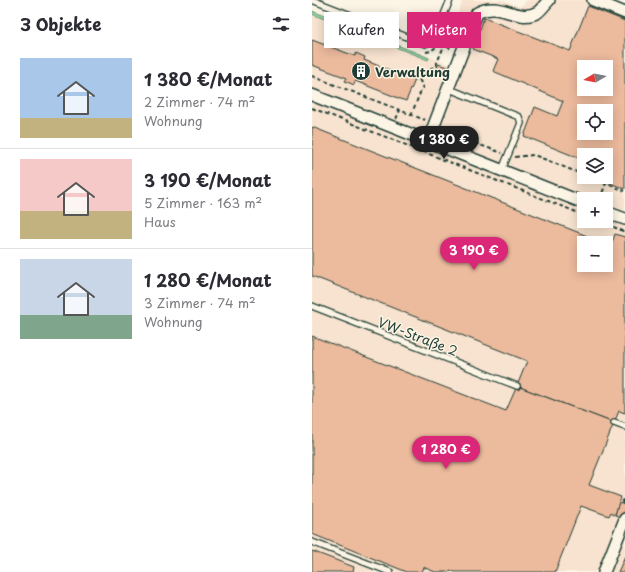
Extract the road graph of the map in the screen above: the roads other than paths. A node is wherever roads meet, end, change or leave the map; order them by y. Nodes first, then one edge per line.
1 (312, 0) edge
2 (450, 0) edge
3 (549, 0) edge
4 (593, 0) edge
5 (625, 13) edge
6 (447, 88) junction
7 (312, 95) edge
8 (428, 141) junction
9 (502, 170) junction
10 (577, 200) edge
11 (613, 215) edge
12 (625, 219) edge
13 (312, 306) edge
14 (517, 386) dead end
15 (614, 423) dead end
16 (625, 427) edge
17 (625, 518) edge
18 (312, 542) edge
19 (390, 572) edge
20 (604, 572) edge

1 - 2 lane
3 - 6 street
4 - 5 street
6 - 8 street
6 - 9 lane
7 - 8 street
8 - 9 street
9 - 10 street
11 - 12 street
13 - 14 lane, VW-Straße 2
15 - 16 lane
17 - 20 street
18 - 19 lane

